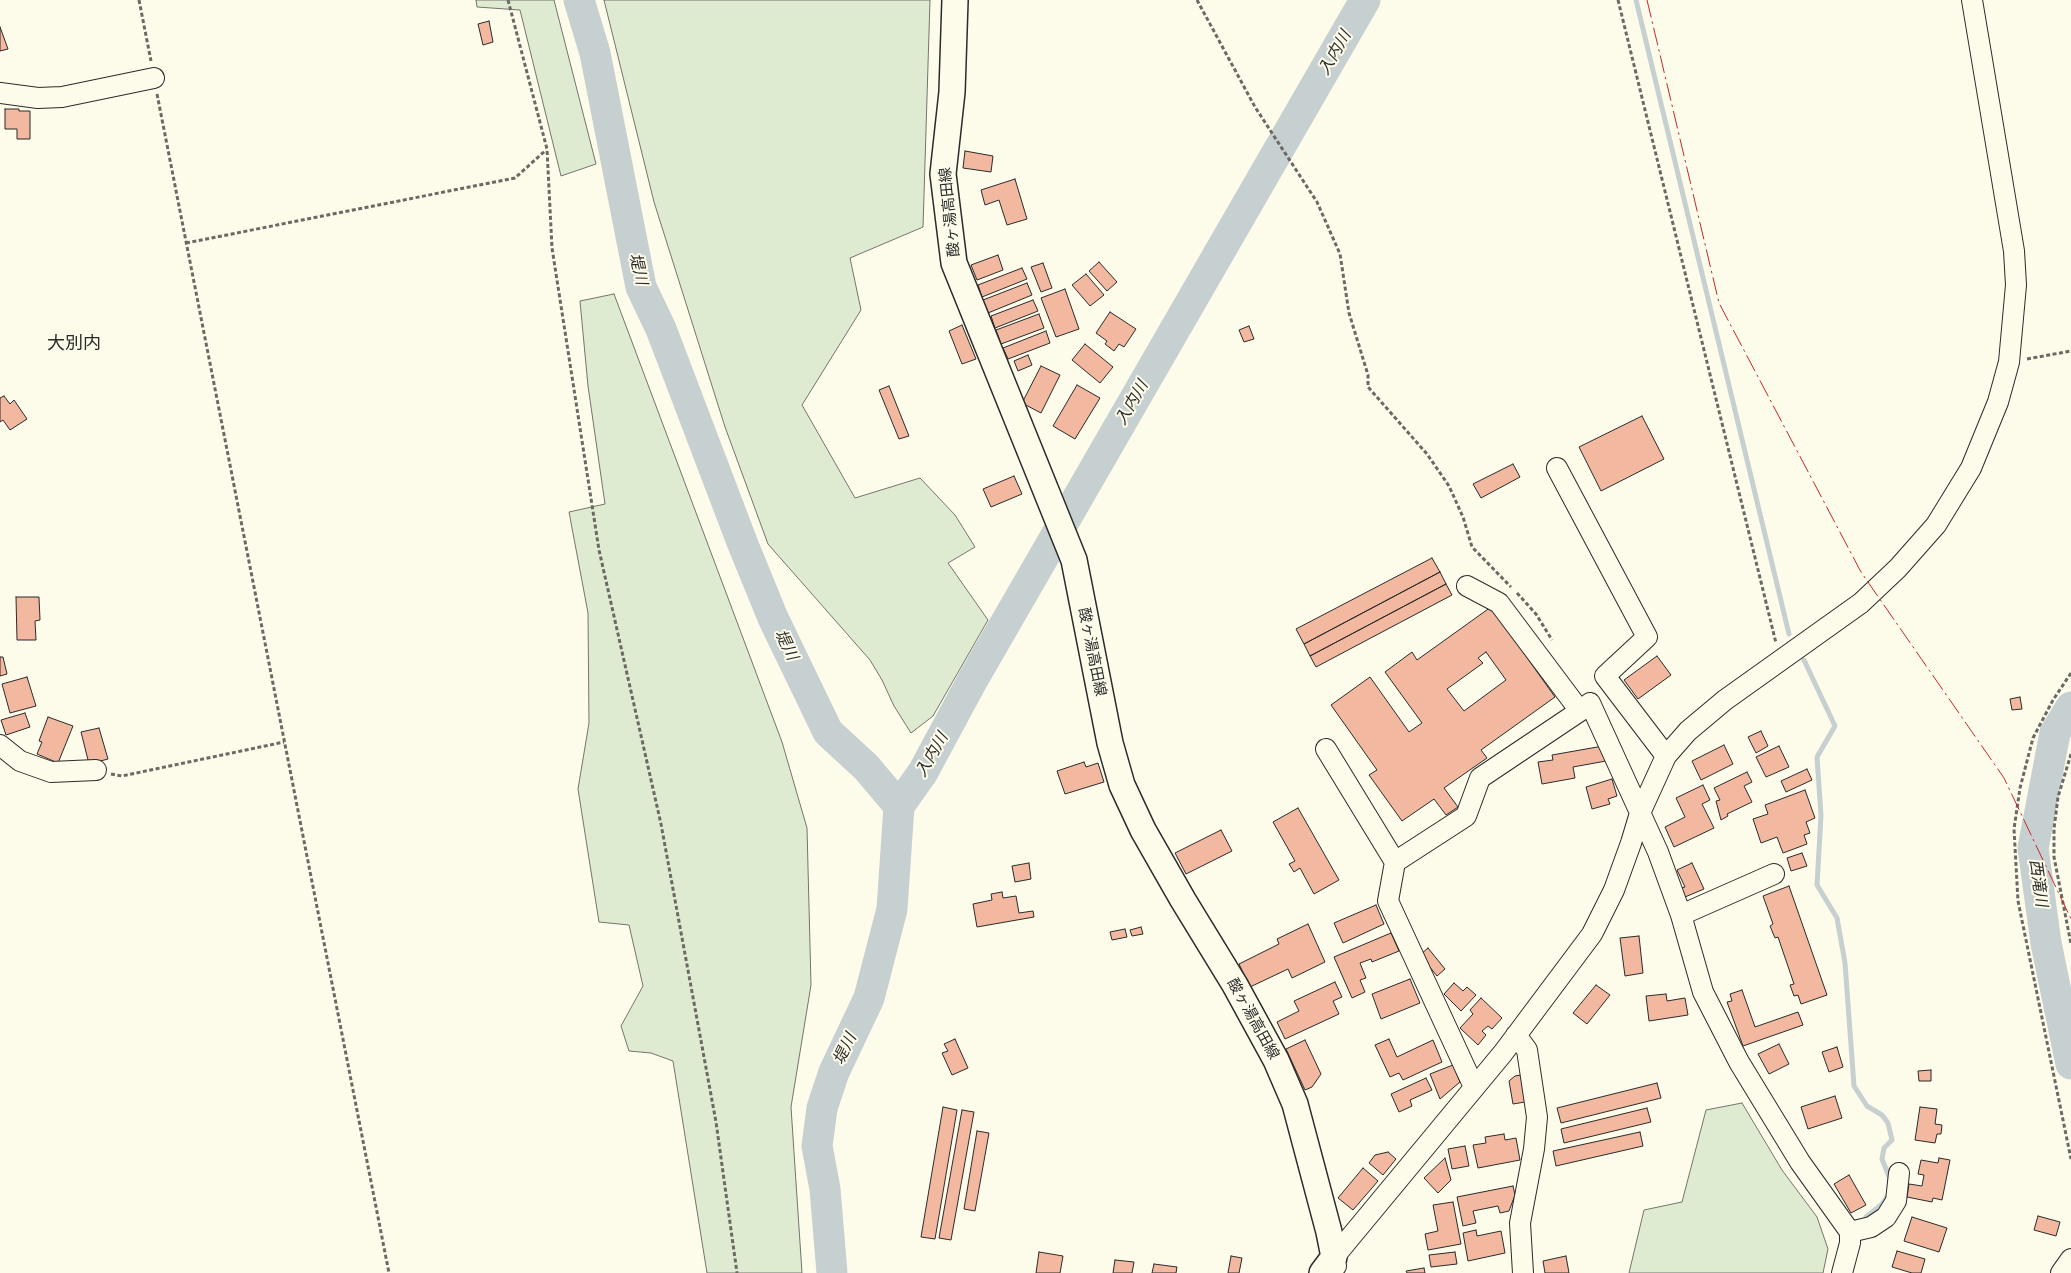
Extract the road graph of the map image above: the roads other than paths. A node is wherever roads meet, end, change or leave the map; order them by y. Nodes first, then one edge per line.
1 (955, 0) edge
2 (1972, 0) edge
3 (154, 78) road end
4 (0, 93) edge
5 (1557, 468) dead end
6 (1467, 586) dead end
7 (1580, 711) junction
8 (0, 745) edge
9 (1326, 749) dead end
10 (1666, 756) junction
11 (96, 770) road end
12 (1640, 812) junction
13 (1395, 862) junction
14 (1774, 874) dead end
15 (1681, 915) junction
16 (1516, 1035) junction
17 (1474, 1087) junction
18 (1899, 1172) dead end
19 (1850, 1232) junction
20 (2071, 1259) edge
21 (1331, 1268) edge
22 (1523, 1273) edge
23 (1842, 1273) edge
24 (2061, 1273) edge

1 - 21 main road, 酸ヶ湯高田線
2 - 10 street
3 - 4 street
5 - 10 street
6 - 7 street
7 - 12 street
7 - 13 street
8 - 11 street
9 - 13 street
10 - 12 street
12 - 15 street
12 - 16 street
13 - 17 street
14 - 15 street
15 - 19 street
16 - 17 street
16 - 22 street
17 - 21 street
18 - 19 street
19 - 23 street
20 - 24 street

